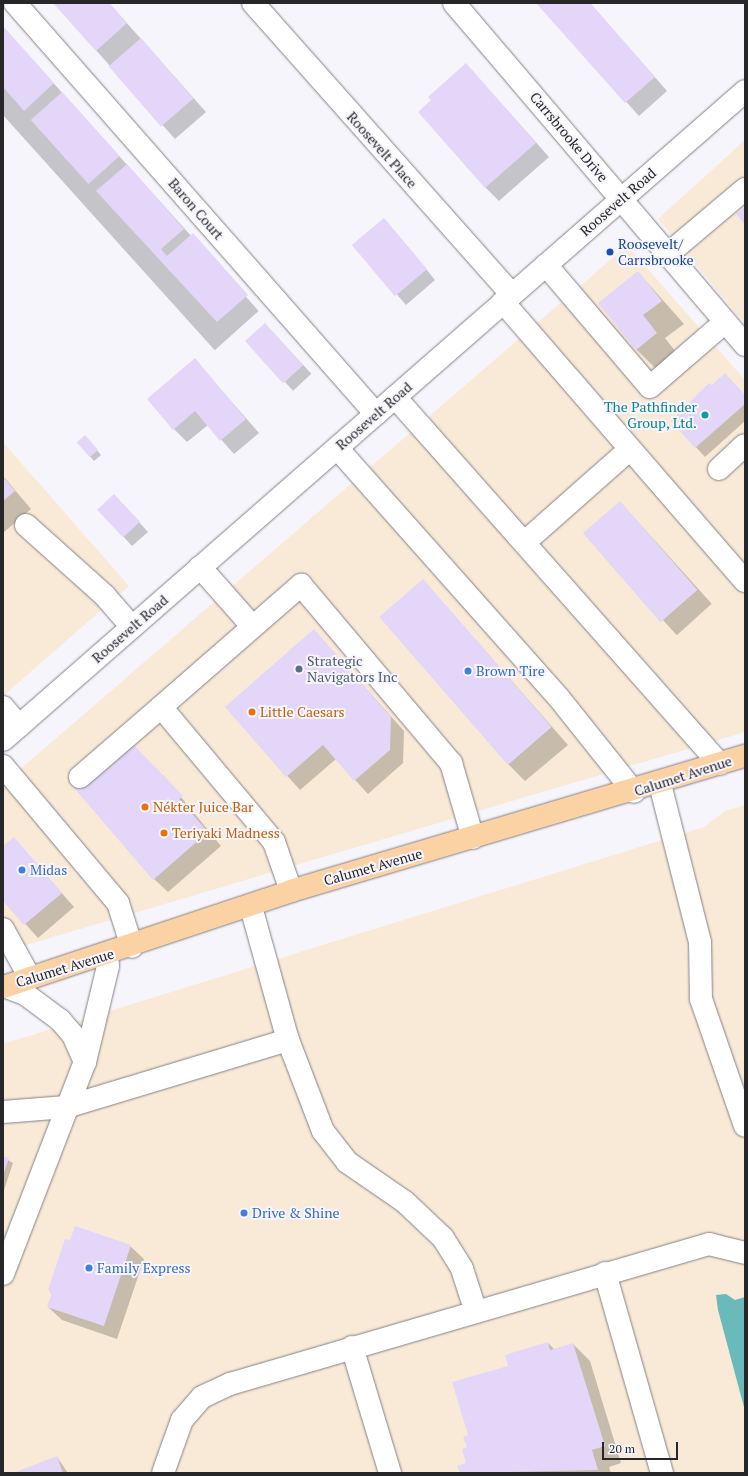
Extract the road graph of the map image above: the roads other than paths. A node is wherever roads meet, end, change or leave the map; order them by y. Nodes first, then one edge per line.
1 (15, 3) edge
2 (253, 3) edge
3 (454, 3) edge
4 (745, 91) edge
5 (745, 189) edge
6 (621, 199) junction
7 (668, 254) junction
8 (546, 265) junction
9 (508, 299) junction
10 (726, 322) junction
11 (745, 345) edge
12 (395, 397) junction
13 (376, 414) junction
14 (745, 446) edge
15 (337, 448) junction
16 (630, 449) junction
17 (719, 469) dead end
18 (26, 524) dead end
19 (525, 542) junction
20 (200, 567) junction
21 (745, 581) edge
22 (252, 626) junction
23 (132, 627) junction
24 (3, 707) edge
25 (161, 707) junction
26 (19, 726) junction
27 (3, 740) edge
28 (745, 756) edge
29 (720, 764) junction
30 (3, 766) edge
31 (80, 777) dead end
32 (660, 784) junction
33 (634, 792) junction
34 (473, 838) junction
35 (292, 891) junction
36 (251, 907) junction
37 (3, 929) edge
38 (132, 947) junction
39 (107, 954) junction
40 (30, 978) junction
41 (3, 987) edge
42 (288, 1040) junction
43 (85, 1062) junction
44 (66, 1107) junction
45 (3, 1112) edge
46 (745, 1126) edge
47 (745, 1253) edge
48 (605, 1273) junction
49 (3, 1274) edge
50 (476, 1312) junction
51 (352, 1347) junction
52 (163, 1473) edge
53 (390, 1473) edge
54 (662, 1473) edge

1 - 13 street, Baron Court
2 - 9 street, Roosevelt Place
3 - 6 street, Carrsbrooke Drive
4 - 6 street, Roosevelt Road
5 - 7 street
6 - 7 street, Carrsbrooke Drive
6 - 8 street, Roosevelt Road
7 - 10 street, Carrsbrooke Drive
8 - 9 street, Roosevelt Road
8 - 10 street
9 - 12 street, Roosevelt Road
9 - 16 street, Roosevelt Place
10 - 11 street, Carrsbrooke Drive
12 - 13 street, Roosevelt Road
12 - 19 street
13 - 15 street, Roosevelt Road
14 - 17 street
15 - 20 street, Roosevelt Road
15 - 33 street
16 - 19 street
16 - 21 street, Roosevelt Place
18 - 23 street
19 - 29 street
20 - 22 street
20 - 23 street, Roosevelt Road
22 - 25 street
22 - 34 street
23 - 26 street, Roosevelt Road
24 - 26 street
25 - 31 street
25 - 35 street
26 - 27 street, Roosevelt Road
28 - 29 main road, Calumet Avenue
29 - 32 main road, Calumet Avenue
30 - 38 street
32 - 33 main road, Calumet Avenue
32 - 46 street
33 - 34 main road, Calumet Avenue
34 - 35 main road, Calumet Avenue
35 - 36 main road, Calumet Avenue
36 - 38 main road, Calumet Avenue
36 - 42 street
37 - 40 street
38 - 39 main road, Calumet Avenue
39 - 40 main road, Calumet Avenue
39 - 43 street
40 - 41 main road, Calumet Avenue
41 - 43 street
42 - 44 street
42 - 50 street
43 - 44 street
44 - 45 street
44 - 49 street
47 - 48 street
48 - 50 street
48 - 54 street
50 - 51 street
51 - 52 street
51 - 53 street

